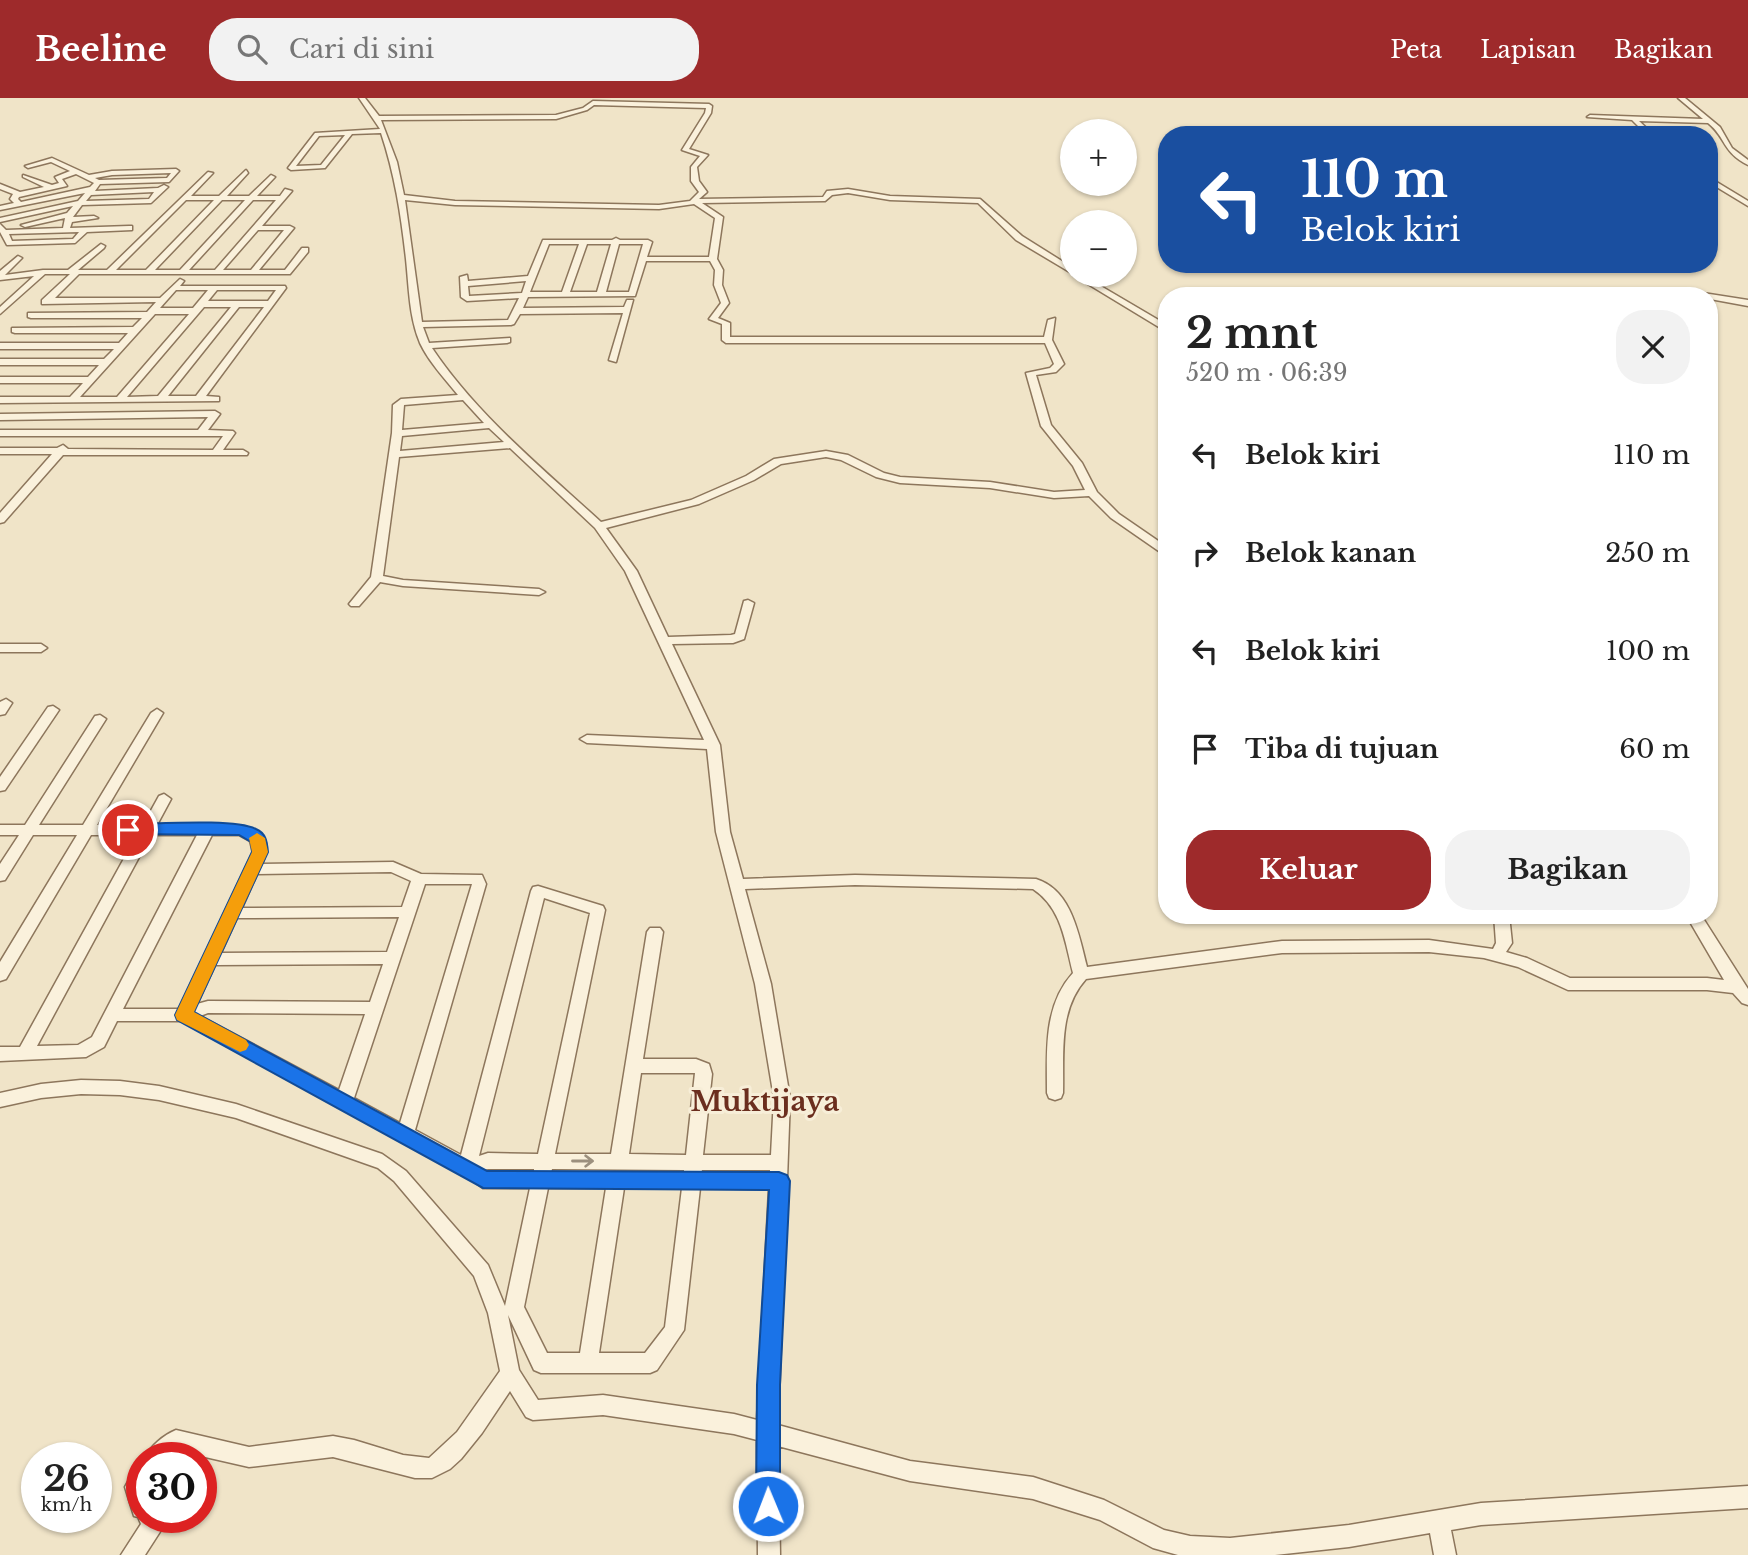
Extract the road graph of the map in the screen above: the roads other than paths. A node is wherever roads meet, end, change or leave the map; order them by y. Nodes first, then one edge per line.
1 (362, 98) edge
2 (701, 98) edge
3 (1681, 98) edge
4 (643, 101) edge
5 (709, 106) junction
6 (1590, 117) dead end
7 (1634, 118) junction
8 (1710, 121) junction
9 (380, 125) junction
10 (1642, 126) edge
11 (1715, 126) edge
12 (1718, 129) edge
13 (350, 133) junction
14 (1748, 163) edge
15 (28, 166) dead end
16 (64, 166) junction
17 (76, 172) junction
18 (246, 172) dead end
19 (211, 173) dead end
20 (89, 177) junction
21 (271, 177) dead end
22 (169, 180) junction
23 (98, 183) junction
24 (1718, 185) edge
25 (0, 186) edge
26 (51, 187) junction
27 (160, 190) junction
28 (89, 191) junction
29 (288, 191) dead end
30 (19, 194) junction
31 (400, 197) junction
32 (184, 198) junction
33 (220, 198) junction
34 (251, 198) junction
35 (282, 198) junction
36 (693, 201) junction
37 (79, 203) junction
38 (19, 204) junction
39 (1748, 204) edge
40 (0, 208) edge
41 (69, 217) junction
42 (94, 218) dead end
43 (0, 220) edge
44 (256, 228) junction
45 (2, 229) edge
46 (85, 229) junction
47 (129, 229) dead end
48 (66, 230) junction
49 (616, 240) junction
50 (75, 241) junction
51 (584, 241) junction
52 (6, 243) edge
53 (101, 246) dead end
54 (69, 250) dead end
55 (305, 250) dead end
56 (7, 255) dead end
57 (18, 258) dead end
58 (52, 258) dead end
59 (713, 259) junction
60 (643, 260) junction
61 (1060, 264) edge
62 (74, 272) junction
63 (109, 272) junction
64 (148, 272) junction
65 (185, 272) junction
66 (217, 272) junction
67 (253, 272) junction
68 (39, 273) junction
69 (0, 278) edge
70 (529, 278) junction
71 (1097, 287) edge
72 (174, 288) junction
73 (215, 288) junction
74 (601, 294) junction
75 (632, 294) junction
76 (523, 295) junction
77 (565, 295) junction
78 (1718, 297) edge
79 (47, 300) junction
80 (163, 300) junction
81 (1748, 303) edge
82 (237, 304) junction
83 (272, 304) junction
84 (199, 307) junction
85 (627, 310) junction
86 (0, 311) edge
87 (518, 311) junction
88 (151, 313) junction
89 (31, 315) junction
90 (1052, 320) dead end
91 (1158, 324) edge
92 (418, 325) junction
93 (15, 330) junction
94 (135, 330) junction
95 (1048, 340) junction
96 (508, 341) dead end
97 (0, 345) edge
98 (121, 346) junction
99 (426, 346) junction
100 (613, 360) dead end
101 (0, 362) edge
102 (105, 362) junction
103 (0, 380) edge
104 (89, 380) junction
105 (464, 397) junction
106 (106, 399) junction
107 (120, 399) junction
108 (161, 399) junction
109 (199, 399) junction
110 (216, 399) dead end
111 (0, 400) edge
112 (72, 400) junction
113 (93, 414) junction
114 (0, 417) edge
115 (491, 425) junction
116 (0, 433) edge
117 (77, 433) junction
118 (201, 433) junction
119 (397, 433) junction
120 (510, 445) junction
121 (0, 451) edge
122 (60, 452) junction
123 (216, 453) junction
124 (243, 453) dead end
125 (394, 454) junction
126 (1092, 493) junction
127 (0, 520) edge
128 (599, 526) junction
129 (1158, 546) edge
130 (377, 578) junction
131 (539, 592) dead end
132 (748, 603) dead end
133 (355, 604) dead end
134 (667, 641) junction
135 (0, 648) edge
136 (41, 648) dead end
137 (53, 710) dead end
138 (157, 713) dead end
139 (100, 719) dead end
140 (587, 739) dead end
141 (713, 745) junction
142 (0, 787) edge
143 (164, 799) dead end
144 (0, 830) edge
145 (29, 830) junction
146 (87, 830) junction
147 (148, 830) junction
148 (207, 830) junction
149 (252, 869) junction
150 (0, 876) edge
151 (419, 878) junction
152 (735, 884) junction
153 (408, 912) junction
154 (232, 913) junction
155 (1502, 924) edge
156 (1699, 924) edge
157 (655, 932) dead end
158 (1497, 956) junction
159 (392, 958) junction
160 (210, 959) junction
161 (1081, 974) junction
162 (0, 975) edge
163 (1742, 994) edge
164 (376, 1008) junction
165 (112, 1015) junction
166 (184, 1015) junction
167 (25, 1053) junction
168 (0, 1054) edge
169 (634, 1066) junction
170 (1055, 1093) dead end
171 (0, 1100) edge
172 (344, 1101) junction
173 (405, 1134) junction
174 (545, 1161) junction
175 (467, 1167) junction
176 (618, 1171) junction
177 (693, 1171) junction
178 (780, 1172) junction
179 (541, 1180) junction
180 (588, 1363) junction
181 (510, 1373) junction
182 (767, 1432) junction
183 (174, 1442) edge
184 (199, 1442) edge
185 (217, 1448) edge
186 (1748, 1496) edge
187 (1439, 1523) junction
188 (148, 1533) edge
189 (132, 1555) edge
190 (769, 1555) edge
191 (1445, 1555) edge

1 - 9 street
2 - 5 street
3 - 8 street
4 - 5 street
4 - 9 street
5 - 36 street
6 - 7 street
7 - 8 street
7 - 10 street
8 - 11 street
9 - 13 street
9 - 31 street
12 - 14 street
13 - 13 street
15 - 16 street
16 - 17 street
16 - 26 street
17 - 20 street
17 - 26 street
18 - 33 street
19 - 32 street
20 - 22 street
20 - 23 street
21 - 34 street
22 - 23 street
22 - 27 street
23 - 28 street
24 - 39 street
25 - 30 street
26 - 30 street
27 - 28 street
27 - 37 street
28 - 37 street
28 - 38 street
29 - 35 street
30 - 38 street
31 - 36 street
31 - 92 street
32 - 33 street
32 - 63 street
33 - 34 street
33 - 64 street
34 - 35 street
34 - 65 street
35 - 44 street
36 - 59 street
36 - 61 street
37 - 41 street
37 - 43 street
38 - 40 street
41 - 42 street
41 - 45 street
41 - 48 street
44 - 66 street
44 - 67 street
45 - 48 street
45 - 52 street
46 - 47 street
46 - 48 street
46 - 50 street
49 - 51 street
49 - 60 street
49 - 74 street
50 - 52 street
50 - 54 street
51 - 70 street
51 - 77 street
52 - 56 street
53 - 62 street
55 - 67 street
57 - 69 street
58 - 68 street
59 - 60 street
59 - 95 street
60 - 75 street
62 - 63 street
62 - 68 street
62 - 79 street
63 - 64 street
64 - 65 street
65 - 66 street
65 - 72 street
66 - 67 street
68 - 69 street
68 - 86 street
70 - 76 street
70 - 76 street
71 - 91 street
72 - 73 street
72 - 80 street
73 - 83 street
73 - 84 street
74 - 75 street
74 - 77 street
75 - 85 street
76 - 77 street
76 - 87 street
78 - 81 street
79 - 80 street
79 - 89 street
80 - 88 street
82 - 83 street
82 - 84 street
82 - 108 street
83 - 109 street
84 - 88 street
84 - 107 street
85 - 87 street
85 - 100 street
87 - 92 street
88 - 89 street
88 - 94 street
89 - 93 street
90 - 95 street
92 - 99 street
93 - 94 street
93 - 97 street
94 - 98 street
95 - 126 street
96 - 99 street
97 - 98 street
98 - 102 street
99 - 105 street
101 - 102 street
102 - 104 street
103 - 104 street
104 - 112 street
105 - 115 street
105 - 119 street
106 - 107 street
106 - 112 street
106 - 113 street
107 - 108 street
108 - 109 street
109 - 110 street
111 - 112 street
113 - 114 street
113 - 117 street
113 - 118 street
115 - 119 street
115 - 120 street
116 - 117 street
117 - 118 street
117 - 122 street
118 - 123 street
119 - 125 street
120 - 125 street
120 - 128 street
121 - 122 street
122 - 123 street
122 - 127 street
123 - 124 street
125 - 130 street
126 - 128 street
126 - 129 street
128 - 134 street
130 - 131 street
130 - 133 street
132 - 134 street
134 - 141 street
135 - 136 street
137 - 142 street
138 - 146 street
139 - 145 street
140 - 141 street
141 - 152 street
143 - 147 street
144 - 145 street
145 - 146 street
145 - 150 street
146 - 147 street
146 - 162 street
147 - 148 street
147 - 167 street
148 - 149 street
148 - 165 street
149 - 151 street
149 - 154 street
151 - 153 street
151 - 173 street
152 - 161 street
152 - 178 street
153 - 154 street
153 - 159 street
154 - 160 street
155 - 158 street
156 - 163 street
157 - 169 street
158 - 161 street
158 - 163 street
159 - 160 street
159 - 164 street
160 - 166 street
161 - 170 street
164 - 166 street
164 - 172 street
165 - 166 street
165 - 167 street
166 - 172 street
167 - 168 street
169 - 176 street
169 - 177 street
171 - 181 street
172 - 173 street
173 - 175 street
174 - 175 street
174 - 175 street
174 -> 176 street
174 - 179 street
175 - 179 street
176 - 177 street
176 - 179 street
176 - 180 street
177 - 178 street
177 - 180 street
178 - 182 street
179 - 180 street
181 - 182 street
181 - 185 street
182 - 187 street
182 - 190 street
183 - 184 street
186 - 187 street
187 - 191 street
188 - 189 street

